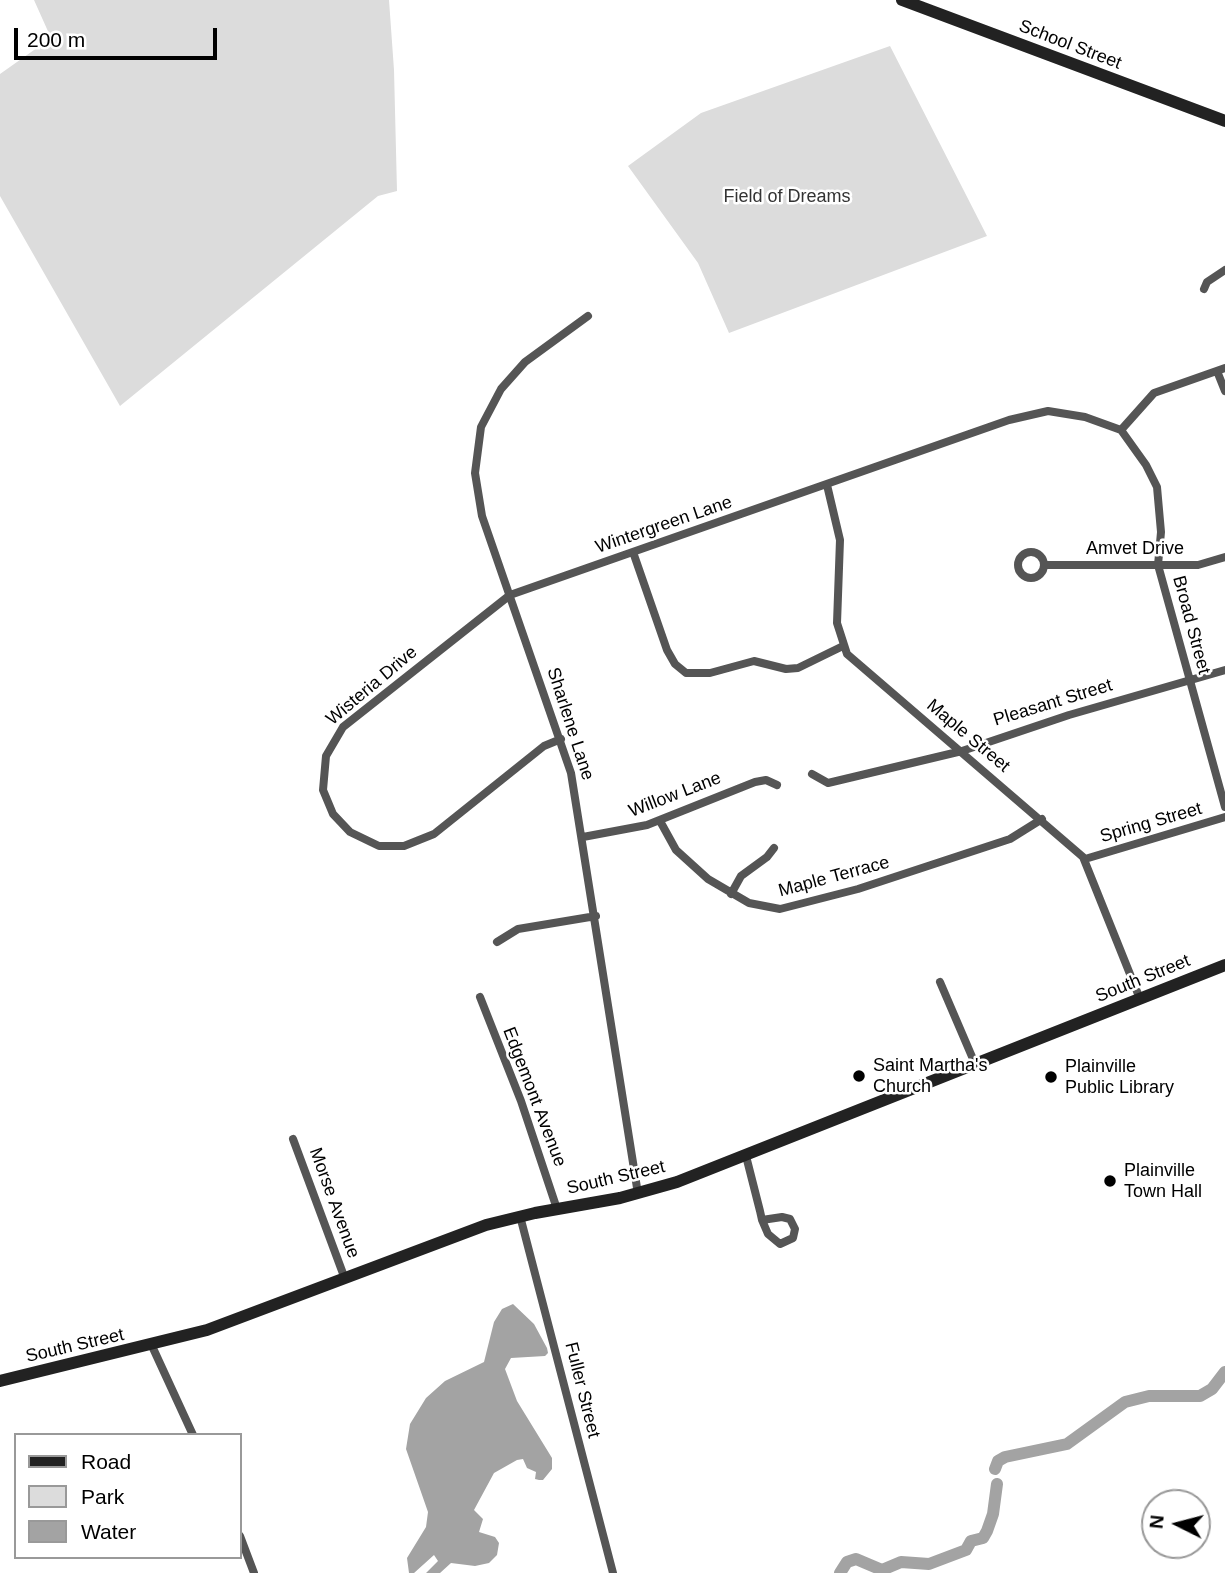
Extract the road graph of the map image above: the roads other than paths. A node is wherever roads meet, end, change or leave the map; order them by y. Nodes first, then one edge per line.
1 (902, 0) edge
2 (1225, 121) edge
3 (1225, 270) edge
4 (1204, 289) dead end
5 (588, 316) dead end
6 (1221, 370) edge
7 (1225, 391) edge
8 (1121, 430) junction
9 (827, 485) junction
10 (633, 552) junction
11 (1225, 557) edge
12 (1045, 565) dead end
13 (1158, 565) junction
14 (510, 596) junction
15 (843, 646) junction
16 (1225, 670) edge
17 (1189, 680) junction
18 (561, 739) junction
19 (962, 751) junction
20 (812, 774) dead end
21 (777, 785) dead end
22 (1225, 807) edge
23 (1225, 817) edge
24 (1042, 820) junction
25 (660, 821) junction
26 (583, 837) junction
27 (774, 848) dead end
28 (1085, 859) junction
29 (731, 894) junction
30 (596, 916) junction
31 (497, 942) dead end
32 (1225, 965) edge
33 (940, 982) dead end
34 (480, 997) dead end
35 (1140, 999) junction
36 (976, 1066) junction
37 (293, 1139) dead end
38 (746, 1156) junction
39 (638, 1194) junction
40 (558, 1209) junction
41 (520, 1216) junction
42 (762, 1220) junction
43 (345, 1279) junction
44 (152, 1346) junction
45 (0, 1381) edge
46 (191, 1433) edge
47 (242, 1541) edge
48 (254, 1573) edge
49 (613, 1573) edge

1 - 2 main road, School Street
3 - 4 street
5 - 14 street, Sharlene Lane
6 - 7 street
6 - 8 street
8 - 9 street
8 - 13 street, Broad Street
9 - 10 street, Wintergreen Lane
9 - 15 street
10 - 14 street, Wintergreen Lane
10 - 15 street
11 - 13 street, Amvet Drive
12 - 13 street, Amvet Drive
13 - 17 street, Broad Street
14 - 18 street, Sharlene Lane
14 - 18 street, Wisteria Drive
15 - 19 street, Maple Street
16 - 17 street, Pleasant Street
17 - 19 street, Pleasant Street
17 - 22 street, Broad Street
18 - 26 street, Sharlene Lane
19 - 20 street, Pleasant Street
19 - 24 street, Maple Street
21 - 25 street, Willow Lane
23 - 28 street, Spring Street
24 - 28 street, Maple Street
24 - 29 street, Maple Terrace
25 - 26 street, Willow Lane
25 - 29 street, Maple Terrace
26 - 30 street, Sharlene Lane
27 - 29 street
28 - 35 street, Maple Street
30 - 31 street
30 - 39 street, Sharlene Lane
32 - 35 main road, South Street
33 - 36 street
34 - 40 street, Edgemont Avenue
35 - 36 main road, South Street
36 - 38 main road, South Street
37 - 43 street, Morse Avenue
38 - 39 main road, South Street
38 - 42 street
39 - 40 main road, South Street
40 - 41 main road, South Street
41 - 43 main road, South Street
41 - 49 street, Fuller Street
42 - 42 street
43 - 44 main road, South Street
44 - 45 main road, South Street
44 - 46 street
47 - 48 street

